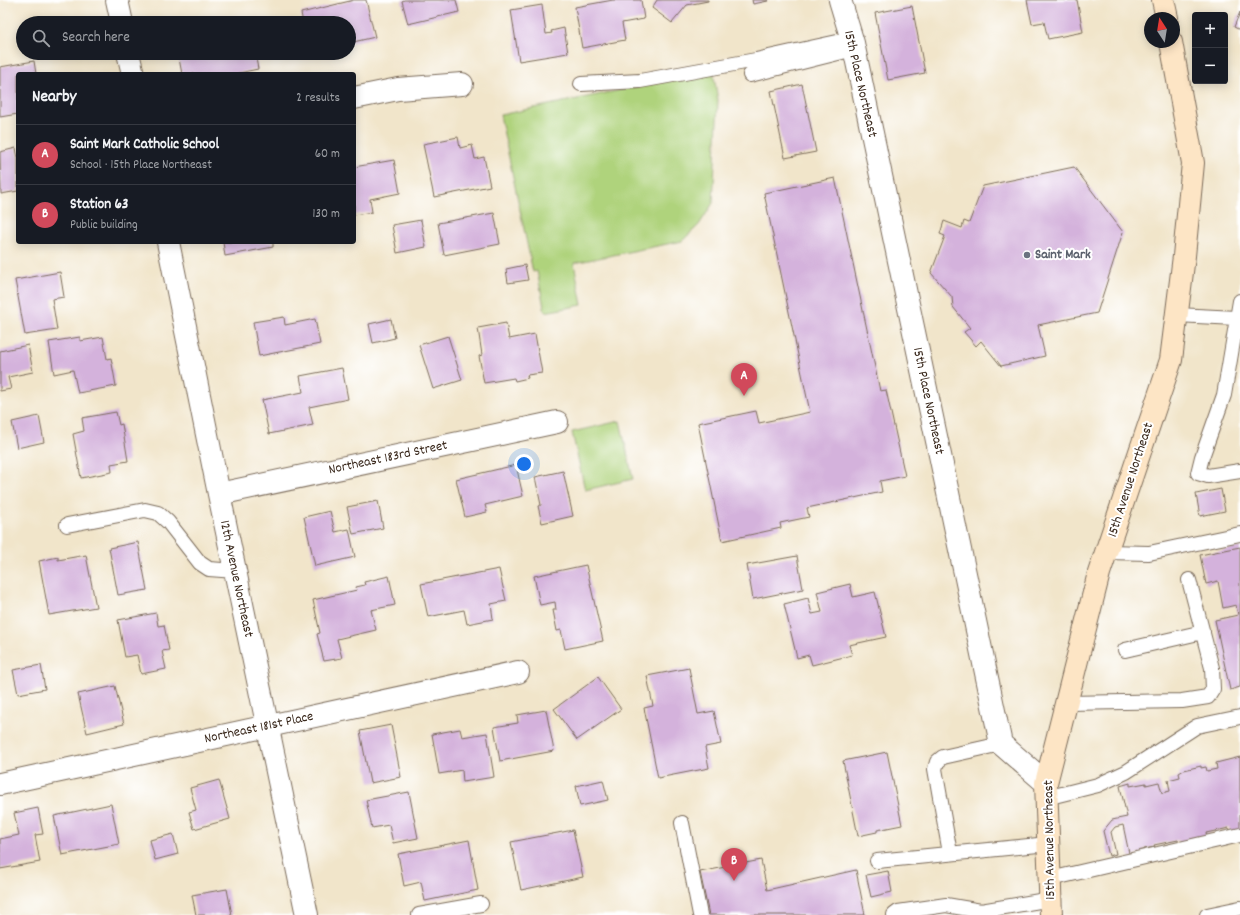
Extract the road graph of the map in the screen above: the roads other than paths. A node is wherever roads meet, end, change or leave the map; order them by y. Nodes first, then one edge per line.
1 (117, 0) edge
2 (840, 0) edge
3 (1163, 0) edge
4 (1166, 12) edge
5 (120, 16) edge
6 (852, 44) junction
7 (1172, 48) edge
8 (130, 60) edge
9 (133, 72) edge
10 (750, 75) dead end
11 (462, 84) dead end
12 (581, 84) dead end
13 (356, 98) edge
14 (168, 244) edge
15 (1240, 302) edge
16 (1177, 315) junction
17 (1236, 318) junction
18 (557, 422) dead end
19 (1240, 471) edge
20 (219, 494) junction
21 (67, 525) dead end
22 (1240, 534) edge
23 (1107, 552) junction
24 (235, 571) junction
25 (1190, 580) dead end
26 (1203, 632) junction
27 (1125, 650) dead end
28 (518, 672) dead end
29 (1066, 703) junction
30 (1240, 717) edge
31 (267, 726) junction
32 (1001, 744) junction
33 (0, 784) edge
34 (1046, 790) junction
35 (682, 823) dead end
36 (1240, 835) edge
37 (1048, 844) junction
38 (950, 853) junction
39 (877, 861) dead end
40 (1051, 898) edge
41 (481, 904) dead end
42 (1240, 908) edge
43 (1002, 911) edge
44 (982, 913) edge
45 (307, 915) edge
46 (419, 915) edge
47 (700, 915) edge
48 (894, 915) edge
49 (1207, 915) edge

1 - 5 street
2 - 6 street, 15th Place Northeast
3 - 4 main road
6 - 10 lane
6 - 12 lane
6 - 32 street, 15th Place Northeast
7 - 16 main road, 15th Avenue Northeast
8 - 9 street
11 - 13 street
14 - 20 street, 12th Avenue Northeast
15 - 17 lane
16 - 17 lane
16 - 23 main road, 15th Avenue Northeast
17 - 19 lane
18 - 20 street, Northeast 183rd Street
20 - 24 street, 12th Avenue Northeast
21 - 24 lane
22 - 23 lane
23 - 29 main road, 15th Avenue Northeast
24 - 31 street, 12th Avenue Northeast
25 - 26 lane
26 - 27 lane
26 - 29 lane
28 - 31 street, Northeast 181st Place
29 - 34 main road, 15th Avenue Northeast
30 - 34 lane
31 - 33 street, Northeast 181st Place
31 - 45 street, 12th Avenue Northeast
32 - 34 street
32 - 38 lane
34 - 37 main road, 15th Avenue Northeast
35 - 47 lane
36 - 40 lane
37 - 38 lane
37 - 40 main road, 15th Avenue Northeast
38 - 39 lane
40 - 43 lane
41 - 46 lane
42 - 49 lane
43 - 44 lane
44 - 48 lane

